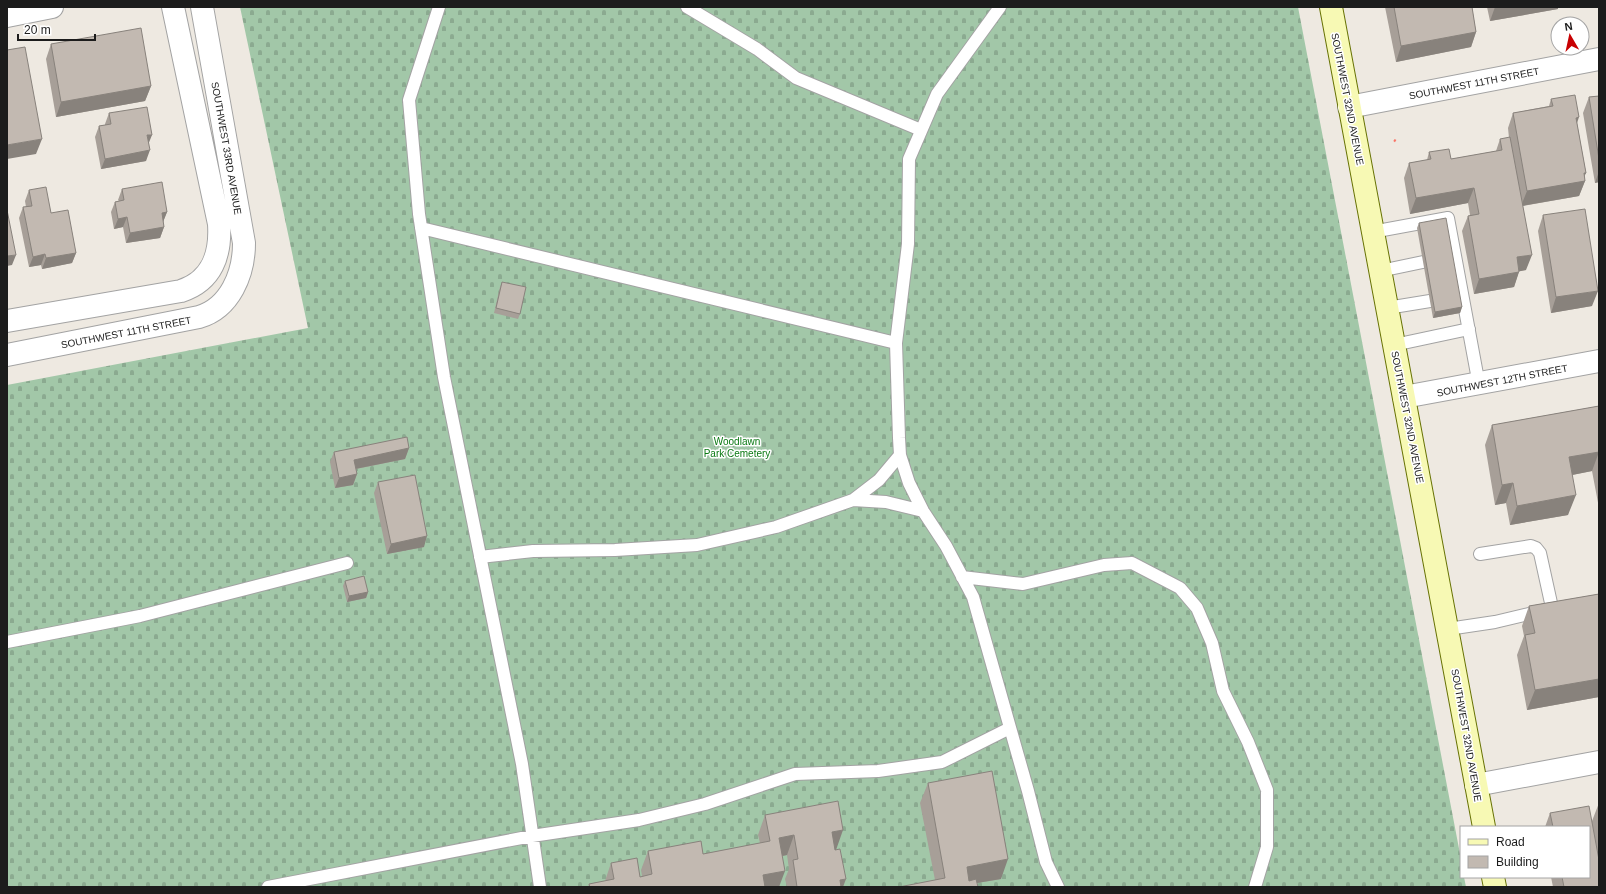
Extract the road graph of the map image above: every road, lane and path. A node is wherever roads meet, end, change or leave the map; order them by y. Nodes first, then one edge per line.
1 (52, 7) edge
2 (173, 7) edge
3 (202, 7) edge
4 (438, 7) edge
5 (687, 7) edge
6 (1000, 7) edge
7 (1331, 7) edge
8 (7, 16) edge
9 (1599, 59) edge
10 (1349, 107) junction
11 (921, 130) junction
12 (421, 228) junction
13 (1372, 232) junction
14 (1423, 262) edge
15 (1380, 271) junction
16 (208, 272) junction
17 (233, 288) junction
18 (1430, 301) edge
19 (1387, 308) junction
20 (7, 321) edge
21 (1469, 329) junction
22 (896, 343) junction
23 (1394, 345) junction
24 (7, 355) edge
25 (1599, 361) edge
26 (1479, 385) junction
27 (1404, 397) junction
28 (900, 455) junction
29 (853, 500) junction
30 (924, 511) junction
31 (1480, 554) dead end
32 (480, 558) junction
33 (347, 563) dead end
34 (962, 577) junction
35 (1448, 628) junction
36 (7, 642) edge
37 (1010, 728) junction
38 (1599, 762) edge
39 (1476, 785) junction
40 (1484, 826) edge
41 (532, 836) junction
42 (268, 887) edge
43 (540, 887) edge
44 (1058, 887) edge
45 (1255, 887) edge

1 - 8 street
2 - 16 street
3 - 17 street, SOUTHWEST 33RD AVENUE
4 - 12 lane
5 - 11 lane
6 - 11 lane
7 - 10 street, SOUTHWEST 32ND AVENUE
9 - 10 street, SOUTHWEST 11TH STREET
10 - 13 street, SOUTHWEST 32ND AVENUE
11 - 22 lane
12 - 22 lane
12 - 32 lane
13 - 15 street, SOUTHWEST 32ND AVENUE
13 - 21 lane
14 - 15 lane
15 - 19 street, SOUTHWEST 32ND AVENUE
16 - 17 street
16 - 20 street
17 - 24 street, SOUTHWEST 11TH STREET
18 - 19 lane
19 - 23 street, SOUTHWEST 32ND AVENUE
21 - 23 lane
21 - 26 lane
22 - 28 lane
23 - 27 street, SOUTHWEST 32ND AVENUE
25 - 26 street, SOUTHWEST 12TH STREET
26 - 27 street, SOUTHWEST 12TH STREET
27 - 35 street, SOUTHWEST 32ND AVENUE
28 - 29 lane
28 - 30 lane
29 - 30 lane
29 - 32 lane
30 - 34 lane
31 - 35 lane
32 - 41 lane
33 - 36 lane
34 - 37 lane
34 - 45 lane
35 - 39 street, SOUTHWEST 32ND AVENUE
37 - 41 lane
37 - 44 lane
38 - 39 street
39 - 40 street, SOUTHWEST 32ND AVENUE
41 - 42 lane
41 - 43 lane

